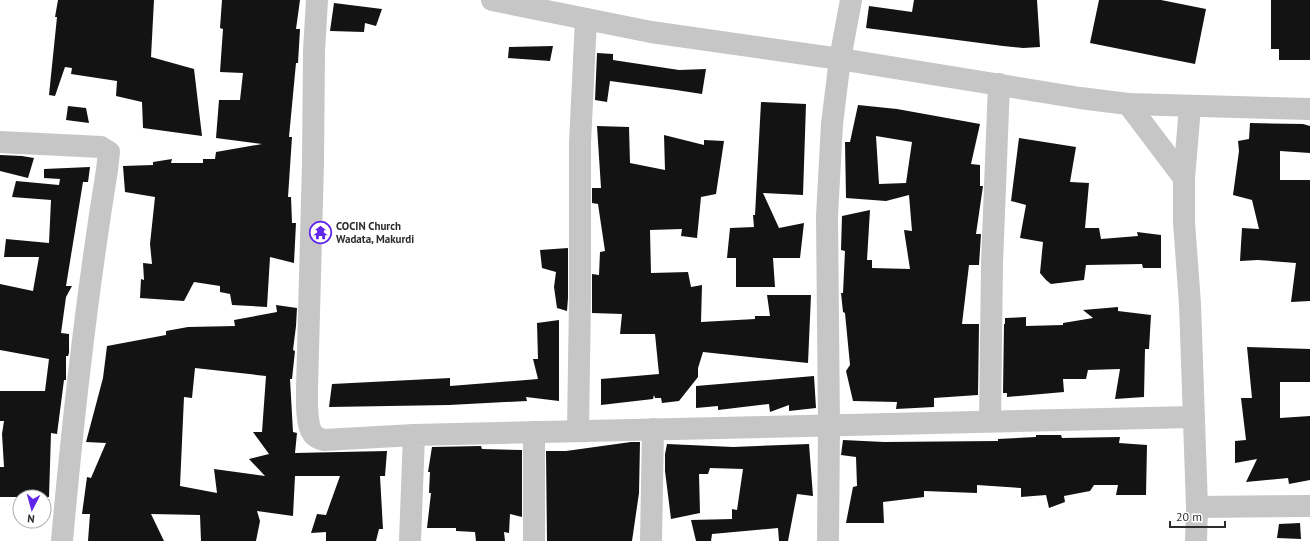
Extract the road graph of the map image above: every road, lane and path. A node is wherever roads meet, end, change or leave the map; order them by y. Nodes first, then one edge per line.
1 (317, 0) edge
2 (492, 0) edge
3 (851, 0) edge
4 (560, 7) edge
5 (586, 19) junction
6 (840, 59) junction
7 (999, 84) junction
8 (1128, 104) junction
9 (1190, 107) junction
10 (1310, 109) edge
11 (0, 142) edge
12 (1184, 178) junction
13 (1193, 417) junction
14 (990, 421) junction
15 (829, 425) junction
16 (653, 429) junction
17 (578, 431) junction
18 (534, 432) junction
19 (414, 435) junction
20 (1310, 506) edge
21 (1197, 507) junction
22 (62, 541) edge
23 (410, 541) edge
24 (534, 541) edge
25 (651, 541) edge
26 (828, 541) edge
27 (1196, 541) edge

1 - 19 street
2 - 4 street
3 - 6 street
4 - 5 street
5 - 6 street
5 - 17 street
6 - 7 street
6 - 15 street
7 - 8 street
7 - 14 street
8 - 9 street
8 - 12 street
9 - 10 street
9 - 12 street
11 - 22 street
12 - 13 street
13 - 14 street
13 - 21 street
14 - 15 street
15 - 16 street
15 - 26 street
16 - 17 street
16 - 25 street
17 - 18 street
18 - 19 street
18 - 24 street
19 - 23 street
20 - 21 street
21 - 27 street

